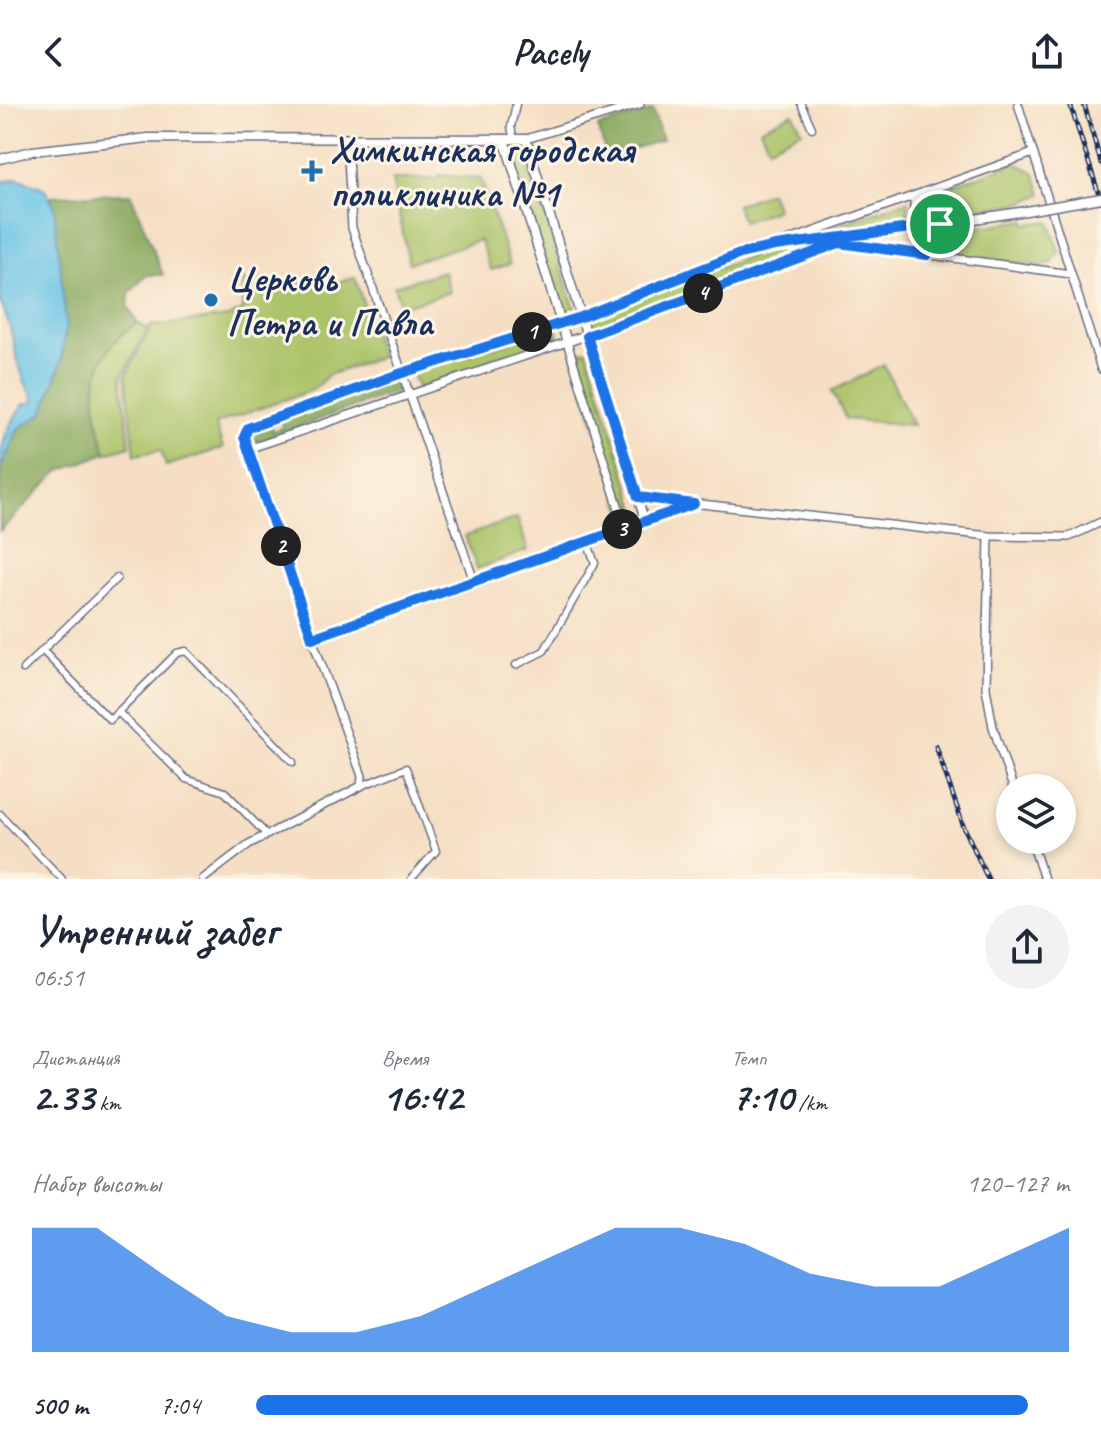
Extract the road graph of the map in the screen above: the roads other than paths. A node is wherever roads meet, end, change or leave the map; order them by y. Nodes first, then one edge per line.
1 (516, 104) edge
2 (640, 104) edge
3 (801, 104) edge
4 (1018, 104) edge
5 (812, 128) dead end
6 (347, 139) junction
7 (526, 139) junction
8 (509, 140) junction
9 (1033, 153) junction
10 (0, 159) edge
11 (925, 191) junction
12 (1101, 198) edge
13 (940, 224) junction
14 (856, 237) junction
15 (839, 243) junction
16 (775, 246) junction
17 (927, 255) junction
18 (1071, 274) junction
19 (581, 317) junction
20 (561, 323) junction
21 (587, 336) junction
22 (567, 342) junction
23 (1101, 369) edge
24 (402, 373) junction
25 (409, 393) junction
26 (248, 449) junction
27 (638, 497) junction
28 (694, 504) junction
29 (645, 521) junction
30 (1101, 522) edge
31 (625, 528) junction
32 (989, 536) junction
33 (587, 541) junction
34 (117, 578) dead end
35 (474, 581) junction
36 (312, 638) junction
37 (42, 650) junction
38 (516, 665) dead end
39 (23, 669) dead end
40 (118, 712) junction
41 (293, 762) dead end
42 (1008, 774) edge
43 (361, 786) junction
44 (0, 814) edge
45 (267, 835) junction
46 (1036, 854) edge
47 (62, 879) edge
48 (203, 879) edge
49 (411, 879) edge
50 (1044, 879) edge

1 - 8 street
2 - 7 street
3 - 5 street
4 - 9 street
6 - 8 main road
6 - 10 main road
6 - 24 street
7 - 8 main road
7 - 19 main road
8 - 20 main road
9 - 11 street
9 - 18 street
11 - 13 street
11 - 16 street
12 - 13 main road, bridge
13 - 14 main road
13 - 17 street
14 - 15 main road
14 - 16 main road
15 - 17 street
15 - 21 main road
16 - 19 main road
17 - 18 street
18 - 23 street
19 - 20 street
19 - 21 main road
20 - 22 main road
20 - 24 street
21 - 22 main road
21 - 27 street
22 - 25 street
22 - 31 street
24 - 25 street
24 - 26 street
25 - 26 street
25 - 35 street
26 - 36 street
27 - 28 street
27 - 29 street
28 - 29 street
28 - 32 street
29 - 31 street
30 - 32 street
31 - 33 street
32 - 42 street
33 - 35 street
33 - 38 street
34 - 37 street
35 - 36 street
36 - 43 street
37 - 39 street
37 - 40 street
40 - 41 street
40 - 45 street
43 - 45 street
43 - 49 street
44 - 47 street
45 - 48 street
46 - 50 street

